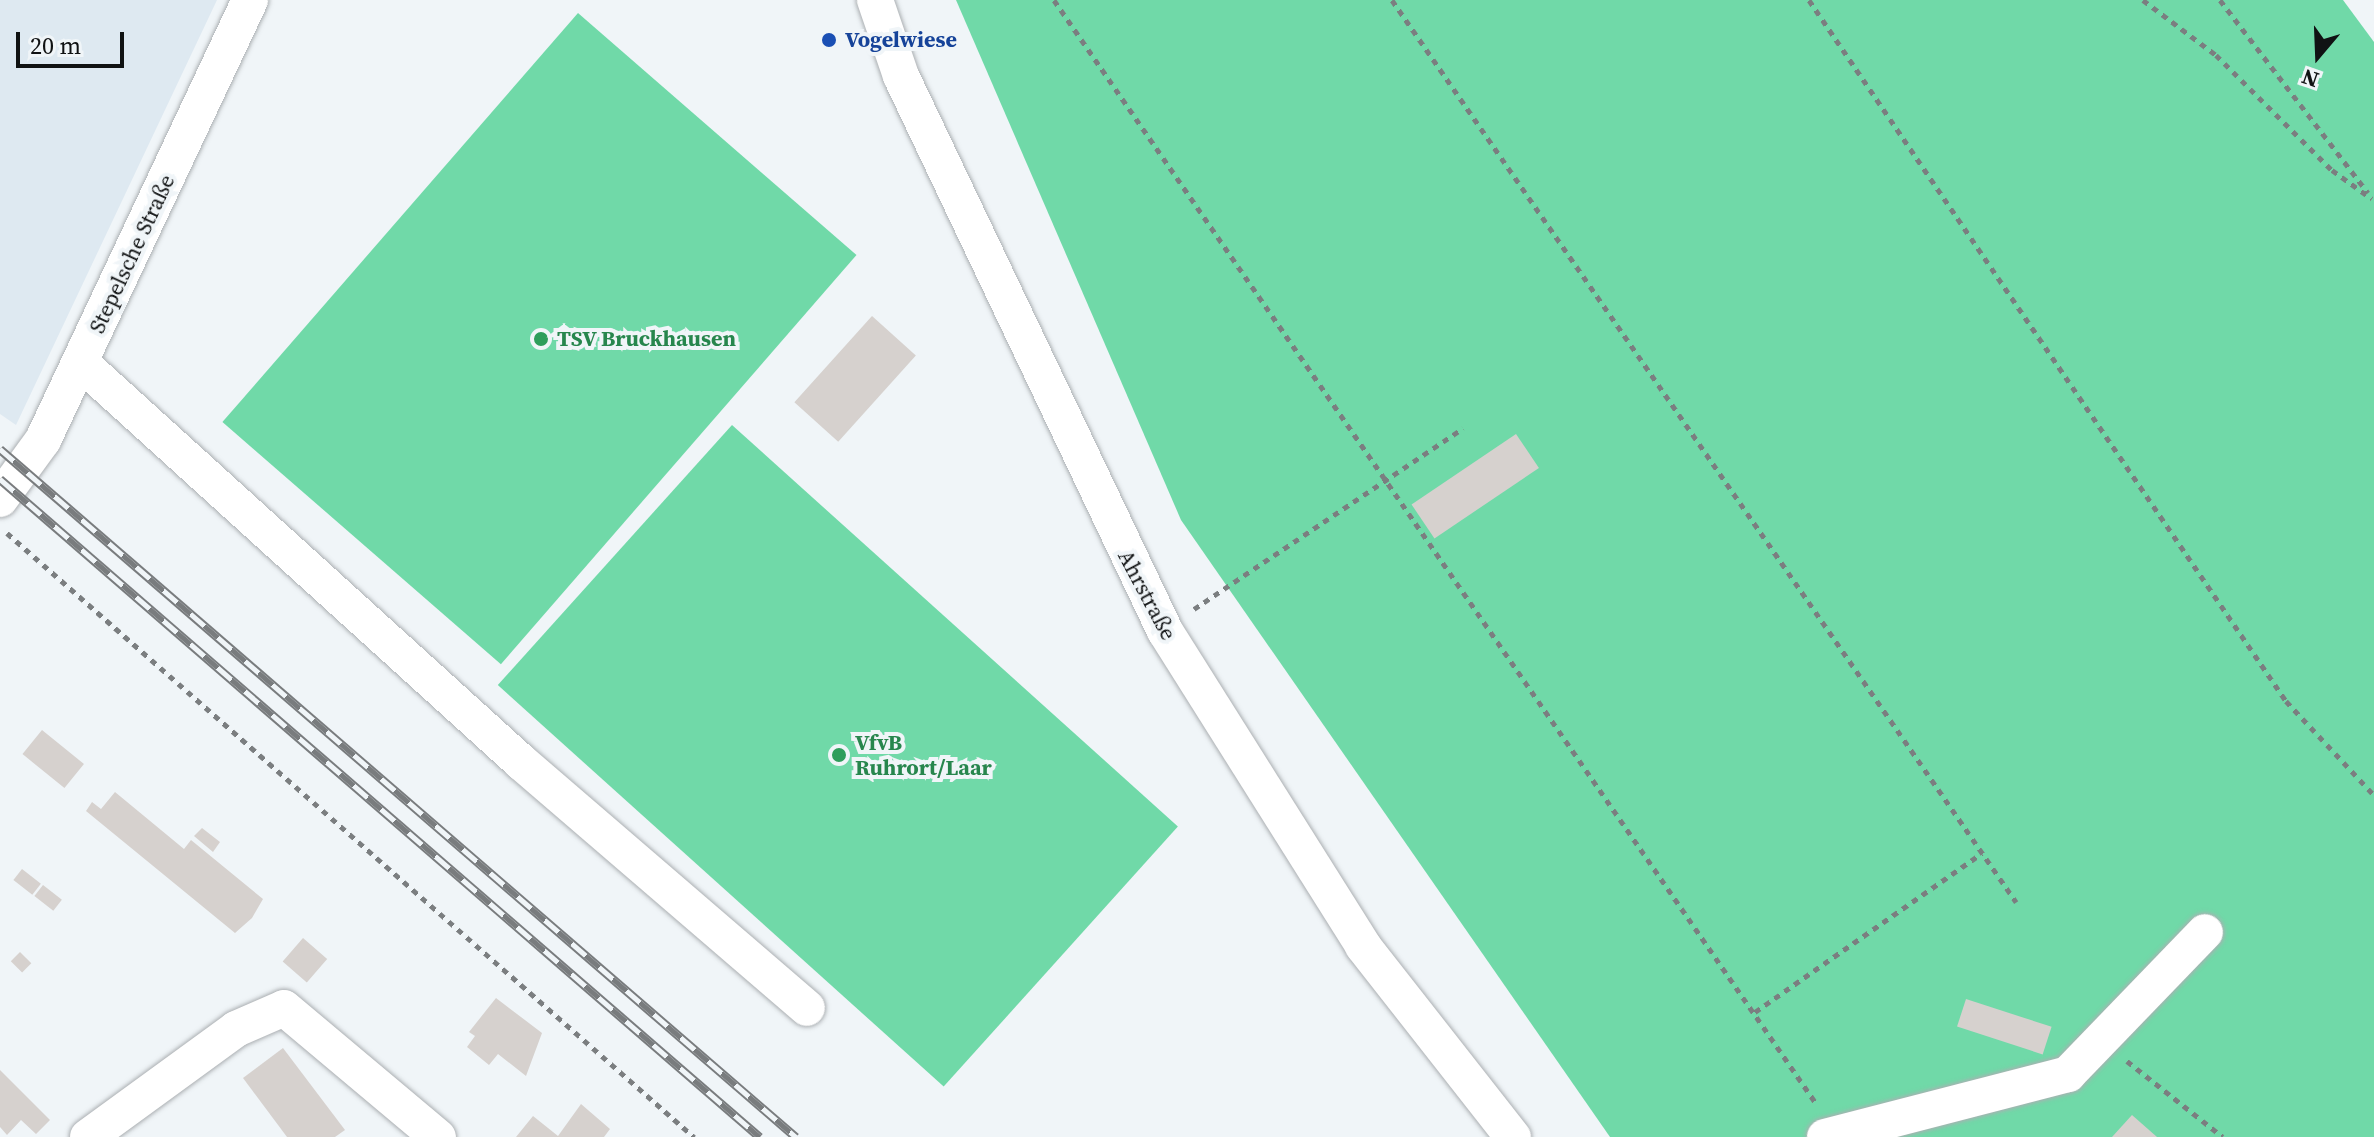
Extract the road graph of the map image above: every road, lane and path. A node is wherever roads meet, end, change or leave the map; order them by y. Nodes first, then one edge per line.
1 (250, 0) edge
2 (875, 0) edge
3 (1054, 0) edge
4 (1392, 0) edge
5 (1809, 0) edge
6 (2143, 0) edge
7 (2220, 0) edge
8 (2373, 200) edge
9 (81, 363) junction
10 (1463, 428) dead end
11 (1386, 479) junction
12 (0, 499) edge
13 (0, 528) edge
14 (1165, 631) junction
15 (2374, 795) edge
16 (1982, 853) junction
17 (2016, 902) dead end
18 (2205, 932) dead end
19 (807, 1008) dead end
20 (1755, 1012) junction
21 (2095, 1047) junction
22 (1829, 1136) edge
23 (88, 1137) edge
24 (438, 1137) edge
25 (694, 1137) edge
26 (1513, 1137) edge
27 (2223, 1137) edge

1 - 9 street, Stepelsche Straße
2 - 14 street, Ahrstraße
3 - 11 path
4 - 16 path
5 - 15 path
6 - 8 path
7 - 8 path
9 - 12 street, Stepelsche Straße
9 - 19 street
10 - 11 path
11 - 14 path
11 - 20 path
13 - 25 path
14 - 26 street, Ahrstraße
16 - 17 path
16 - 20 path
18 - 21 street
20 - 22 path
21 - 22 street
21 - 27 path
23 - 24 street

